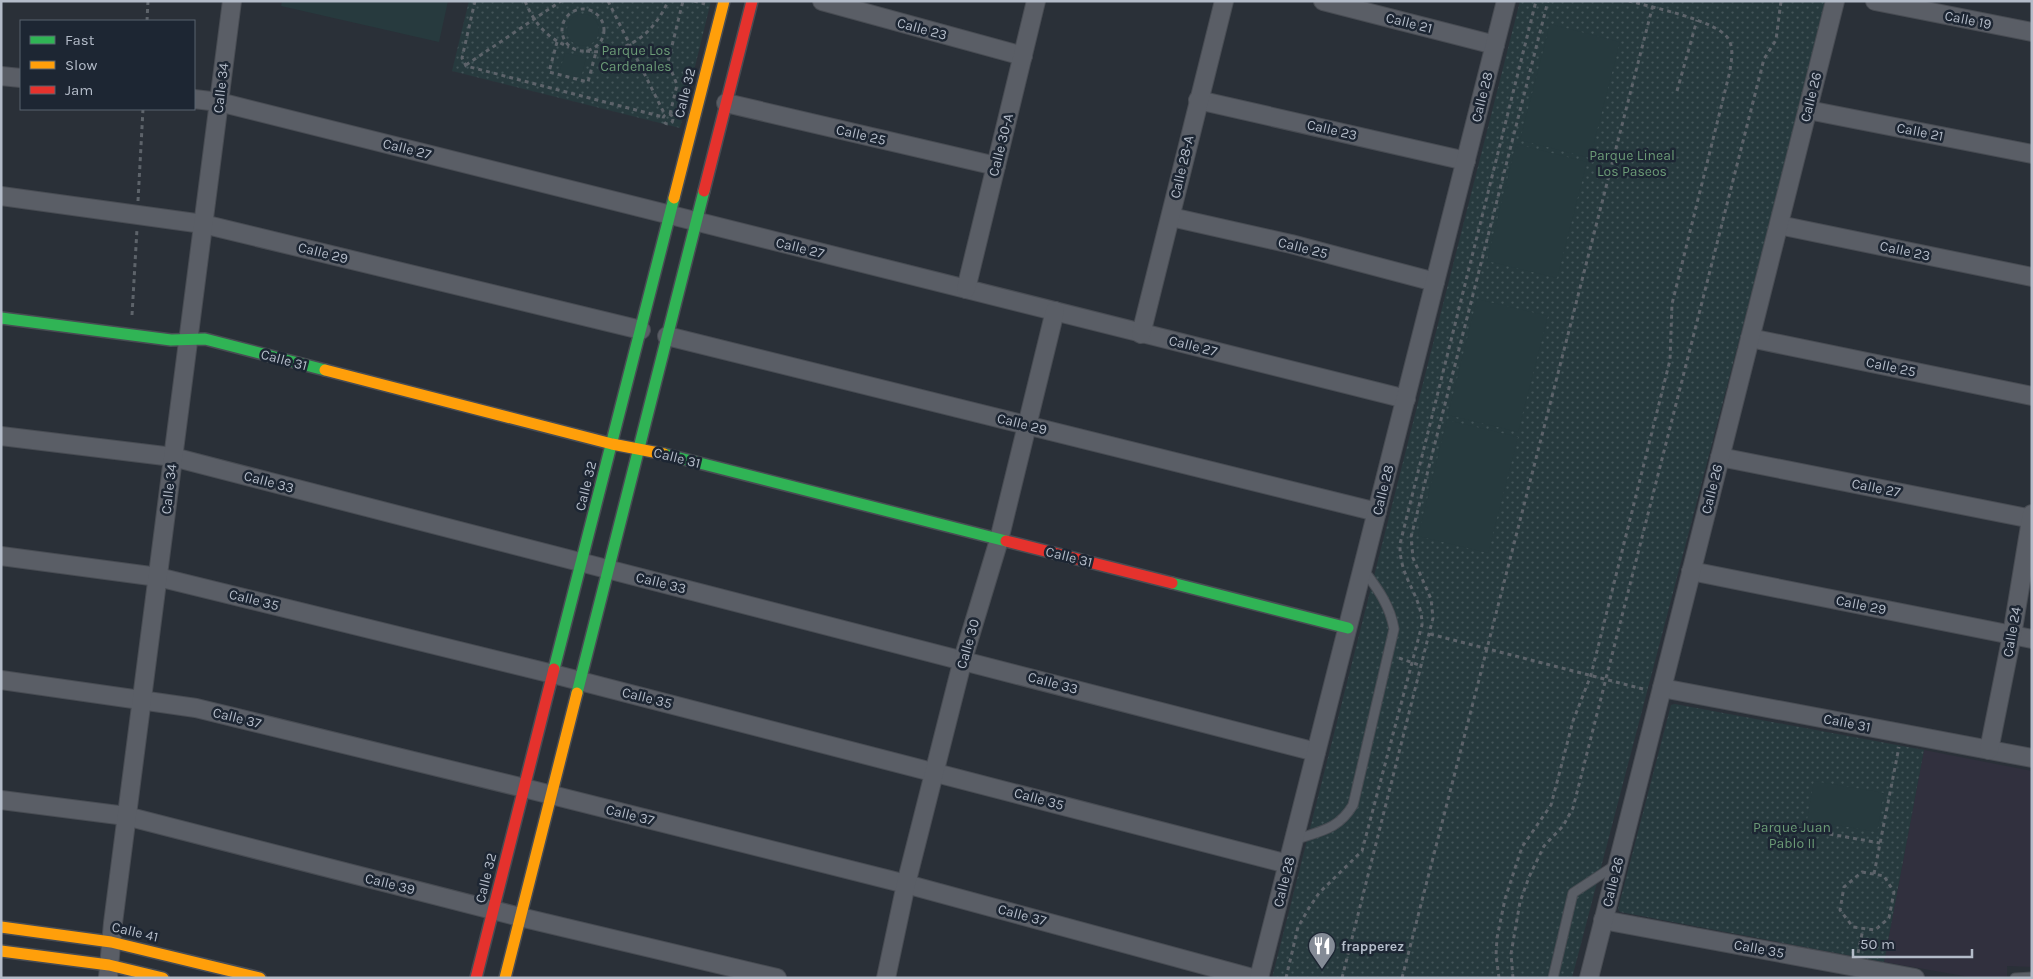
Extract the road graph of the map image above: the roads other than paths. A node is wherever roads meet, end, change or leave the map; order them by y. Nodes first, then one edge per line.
1 (232, 1) edge
2 (724, 1) edge
3 (752, 1) edge
4 (822, 1) edge
5 (1036, 1) edge
6 (1224, 1) edge
7 (1322, 1) edge
8 (1506, 1) edge
9 (1835, 1) edge
10 (1875, 1) edge
11 (2032, 32) edge
12 (1495, 45) junction
13 (1023, 56) junction
14 (1, 76) edge
15 (20, 78) edge
16 (195, 99) edge
17 (1198, 100) junction
18 (219, 102) junction
19 (726, 103) junction
20 (1808, 110) junction
21 (2032, 154) edge
22 (1466, 162) junction
23 (996, 166) junction
24 (1, 196) edge
25 (670, 214) junction
26 (1171, 216) junction
27 (696, 222) junction
28 (203, 224) junction
29 (1778, 225) junction
30 (2032, 278) edge
31 (1435, 282) junction
32 (966, 289) junction
33 (1054, 311) junction
34 (1, 318) edge
35 (641, 330) junction
36 (1141, 334) junction
37 (667, 336) junction
38 (1750, 338) junction
39 (188, 339) junction
40 (2032, 396) edge
41 (1406, 399) junction
42 (1027, 425) junction
43 (1, 436) edge
44 (612, 444) junction
45 (639, 448) junction
46 (173, 457) junction
47 (1720, 457) junction
48 (1377, 512) junction
49 (2031, 517) edge
50 (999, 540) junction
51 (1, 556) edge
52 (581, 563) junction
53 (1363, 569) junction
54 (608, 570) junction
55 (1691, 571) junction
56 (158, 577) junction
57 (1348, 628) junction
58 (2012, 635) junction
59 (2032, 638) edge
60 (963, 660) junction
61 (553, 674) junction
62 (1, 680) edge
63 (580, 681) junction
64 (1662, 688) junction
65 (142, 699) junction
66 (1989, 750) junction
67 (1316, 752) junction
68 (2032, 758) edge
69 (935, 771) junction
70 (524, 788) junction
71 (551, 795) junction
72 (1, 800) edge
73 (126, 816) junction
74 (1294, 840) junction
75 (1288, 864) junction
76 (1617, 864) junction
77 (906, 884) junction
78 (494, 910) junction
79 (520, 917) junction
80 (1603, 920) junction
81 (1, 927) edge
82 (111, 942) junction
83 (1, 951) edge
84 (109, 971) edge
85 (2032, 977) edge
86 (163, 978) edge
87 (260, 978) edge
88 (476, 978) edge
89 (505, 978) edge
90 (777, 978) edge
91 (886, 978) edge
92 (1252, 978) edge
93 (1259, 978) edge
94 (1553, 978) edge
95 (1589, 978) edge
96 (1915, 978) edge
97 (2015, 978) edge

1 - 18 street, Calle 34
2 - 25 street, Calle 32
3 - 19 street
4 - 13 street, Calle 23
5 - 13 street, Calle 30-A
6 - 17 street, Calle 28-A
7 - 12 street, Calle 21
8 - 12 street, Calle 28
9 - 20 street, Calle 26
10 - 11 street, Calle 19
12 - 22 street, Calle 28
13 - 23 street, Calle 30-A
14 - 15 street
16 - 18 street, Calle 27
17 - 22 street, Calle 23
17 - 26 street, Calle 28-A
18 - 25 street, Calle 27
18 - 28 street, Calle 34
19 - 23 street, Calle 25
19 - 27 street
20 - 21 street, Calle 21
20 - 29 street, Calle 26
22 - 31 street, Calle 28
23 - 32 street, Calle 30-A
24 - 28 street, Calle 29
25 - 27 street, Calle 27
25 - 35 street, Calle 32
26 - 31 street, Calle 25
26 - 36 street, Calle 28-A
27 - 32 street, Calle 27
27 - 37 street
28 - 35 street, Calle 29
28 - 39 street, Calle 34
29 - 30 street, Calle 23
29 - 38 street, Calle 26
31 - 41 street, Calle 28
32 - 33 street, Calle 27
33 - 36 street, Calle 27
33 - 42 street, Calle 30
34 - 39 street, Calle 31
35 - 44 street, Calle 32
36 - 41 street, Calle 27
37 - 42 street, Calle 29
37 - 45 street
38 - 40 street, Calle 25
38 - 47 street, Calle 26
39 - 44 street, Calle 31
39 - 46 street, Calle 34
41 - 48 street, Calle 28
42 - 48 street, Calle 29
42 - 50 street, Calle 30
43 - 46 street, Calle 33
44 - 45 street, Calle 31
44 - 52 street, Calle 32
45 - 50 street, Calle 31
45 - 54 street
46 - 52 street, Calle 33
46 - 56 street, Calle 34
47 - 49 street, Calle 27
47 - 55 street, Calle 26
48 - 53 street, Calle 28
49 - 58 street, Calle 24
50 - 57 street, Calle 31
50 - 60 street, Calle 30
51 - 56 street, Calle 35
52 - 54 street, Calle 33
52 - 61 street, Calle 32
53 - 57 street, Calle 28
53 - 74 lane
54 - 60 street, Calle 33
54 - 63 street
55 - 58 street, Calle 29
55 - 64 street, Calle 26
56 - 61 street, Calle 35
56 - 65 street, Calle 34
57 - 67 street, Calle 28
58 - 59 street, Calle 29
58 - 66 street, Calle 24
60 - 67 street, Calle 33
60 - 69 street, Calle 30
61 - 63 street, Calle 35
61 - 70 street, Calle 32
62 - 65 street, Calle 37
63 - 69 street, Calle 35
63 - 71 street
64 - 66 street, Calle 31
64 - 76 street, Calle 26
65 - 70 street, Calle 37
65 - 73 street, Calle 34
66 - 68 street, Calle 31
67 - 74 street, Calle 28
69 - 75 street, Calle 35
69 - 77 street, Calle 30
70 - 71 street, Calle 37
70 - 78 street, Calle 32
71 - 77 street, Calle 37
71 - 79 street
72 - 73 street, Calle 39
73 - 78 street, Calle 39
73 - 82 street, Calle 34
74 - 75 street, Calle 28
75 - 93 street, Calle 28
76 - 80 street, Calle 26
76 - 94 lane
77 - 91 street, Calle 30
77 - 92 street, Calle 37
78 - 79 street, Calle 39
78 - 88 street, Calle 32
79 - 89 street
79 - 90 street, Calle 39
80 - 95 street, Calle 26
80 - 96 street, Calle 35
81 - 82 street, Calle 41
82 - 84 street, Calle 34
82 - 87 street, Calle 41
83 - 84 street
84 - 86 street
85 - 97 lane

